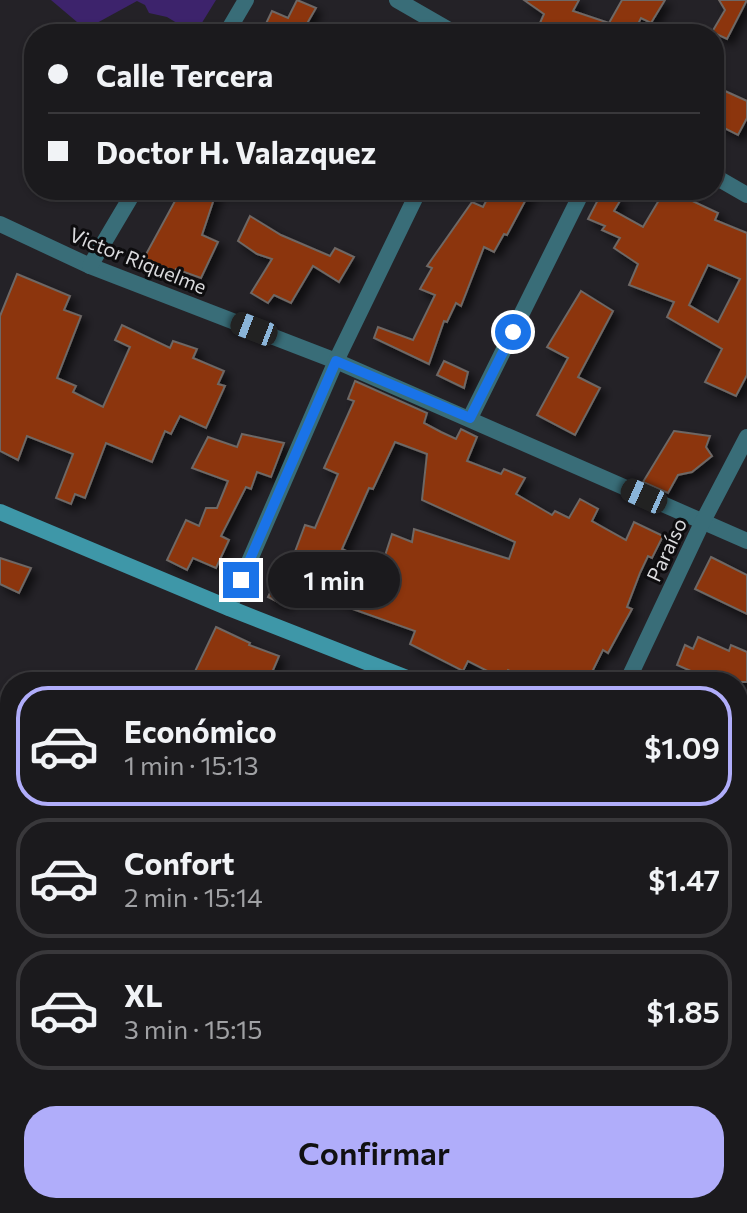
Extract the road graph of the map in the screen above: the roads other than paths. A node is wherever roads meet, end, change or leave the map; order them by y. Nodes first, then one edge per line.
1 (246, 0) edge
2 (397, 0) edge
3 (232, 24) edge
4 (439, 24) edge
5 (724, 182) edge
6 (747, 195) edge
7 (129, 200) edge
8 (414, 200) edge
9 (578, 200) edge
10 (0, 224) edge
11 (90, 266) junction
12 (336, 361) junction
13 (470, 418) junction
14 (747, 437) edge
15 (0, 512) edge
16 (702, 523) junction
17 (747, 541) edge
18 (229, 608) junction
19 (392, 672) edge
20 (632, 672) edge

1 - 3 street
2 - 4 street
5 - 6 street
7 - 11 street
8 - 12 street
9 - 13 street
10 - 11 street, Victor Riquelme
11 - 12 street, Victor Riquelme
12 - 13 street, Victor Riquelme
12 - 18 street
13 - 16 street, Victor Riquelme
14 - 16 street, Paraíso
15 - 18 street
16 - 17 street, Victor Riquelme
16 - 20 street, Paraíso
18 - 19 street

